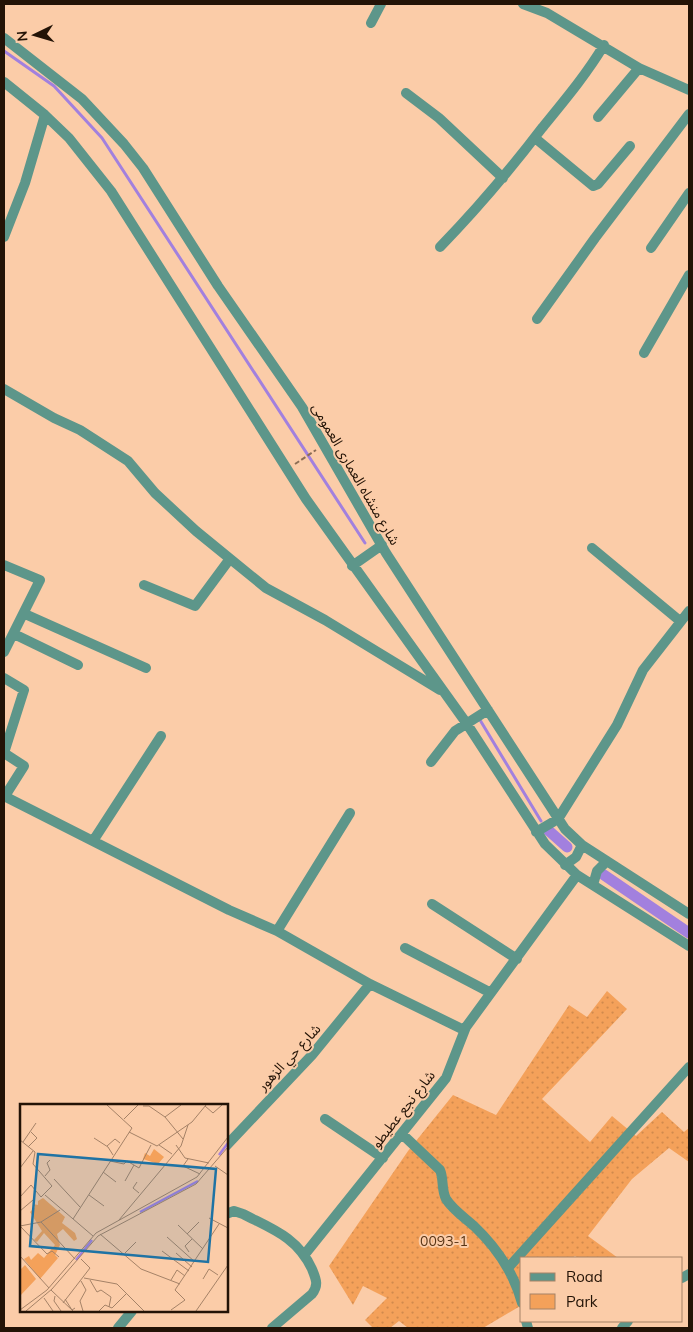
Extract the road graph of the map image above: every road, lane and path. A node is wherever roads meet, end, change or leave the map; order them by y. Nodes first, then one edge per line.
1 (381, 4) edge
2 (523, 4) edge
3 (371, 23) dead end
4 (4, 38) edge
5 (604, 45) junction
6 (640, 68) junction
7 (4, 82) edge
8 (689, 90) edge
9 (406, 93) dead end
10 (689, 114) edge
11 (45, 115) junction
12 (598, 116) dead end
13 (535, 138) junction
14 (630, 146) dead end
15 (503, 178) junction
16 (689, 193) edge
17 (4, 237) edge
18 (440, 247) dead end
19 (651, 248) dead end
20 (689, 275) edge
21 (537, 319) dead end
22 (644, 353) dead end
23 (4, 389) edge
24 (318, 449) dead end
25 (297, 463) dead end
26 (382, 546) junction
27 (592, 548) dead end
28 (230, 560) junction
29 (4, 565) edge
30 (352, 566) junction
31 (144, 585) dead end
32 (689, 611) edge
33 (25, 614) junction
34 (680, 621) junction
35 (14, 634) junction
36 (5, 646) edge
37 (78, 665) dead end
38 (146, 668) dead end
39 (4, 678) edge
40 (444, 692) junction
41 (488, 710) junction
42 (467, 724) junction
43 (161, 736) dead end
44 (431, 762) dead end
45 (5, 796) edge
46 (350, 813) dead end
47 (558, 819) junction
48 (536, 832) junction
49 (93, 841) junction
50 (582, 845) junction
51 (607, 861) junction
52 (566, 866) junction
53 (577, 875) junction
54 (593, 885) junction
55 (432, 904) dead end
56 (689, 914) edge
57 (277, 931) junction
58 (689, 946) edge
59 (406, 948) dead end
60 (517, 959) junction
61 (370, 984) junction
62 (491, 993) junction
63 (464, 1030) junction
64 (689, 1067) edge
65 (325, 1119) dead end
66 (402, 1134) junction
67 (228, 1144) edge
68 (383, 1158) junction
69 (228, 1213) edge
70 (305, 1254) junction
71 (508, 1268) junction
72 (520, 1298) edge
73 (131, 1312) edge
74 (118, 1328) edge
75 (272, 1328) edge

1 - 3 street
2 - 5 street
4 - 26 street, شارع منشاه العمارى العمومى
5 - 6 street
5 - 13 street
6 - 8 street
6 - 12 street
7 - 11 street
9 - 15 street
10 - 21 street
11 - 17 street
11 - 30 street
13 - 14 street
13 - 15 street
15 - 18 street
16 - 19 street
20 - 22 street
23 - 28 street
24 - 25 path
26 - 30 street
26 - 41 street, شارع منشاه العمارى العمومى
27 - 34 street
28 - 31 street
28 - 40 street
29 - 33 street
30 - 40 street
32 - 34 street
33 - 35 street
33 - 38 street
34 - 47 street
35 - 36 street
35 - 37 street
39 - 45 street
40 - 42 street
41 - 42 street
41 - 47 street, شارع منشاه العمارى العمومى
42 - 44 street
42 - 48 street
43 - 49 street
45 - 49 street
46 - 57 street
47 - 48 street
47 - 50 street, شارع منشاه العمارى العمومى
48 - 52 street
49 - 57 street
50 - 51 street, شارع منشاه العمارى العمومى
50 - 52 street
51 - 54 street
51 - 56 street, شارع منشاه العمارى العمومى
52 - 53 street
53 - 54 street
53 - 60 street, شارع نجع عطيطو
54 - 58 street
55 - 60 street
57 - 61 street
59 - 62 street
60 - 62 street, شارع نجع عطيطو
61 - 63 street
61 - 67 street, شارع حي الزهور
62 - 63 street, شارع نجع عطيطو
63 - 66 street, شارع نجع عطيطو
64 - 71 street
65 - 68 street
66 - 68 street, شارع نجع عطيطو
66 - 71 street
68 - 70 street, شارع نجع عطيطو
69 - 70 street
70 - 75 street
71 - 72 street
73 - 74 street

